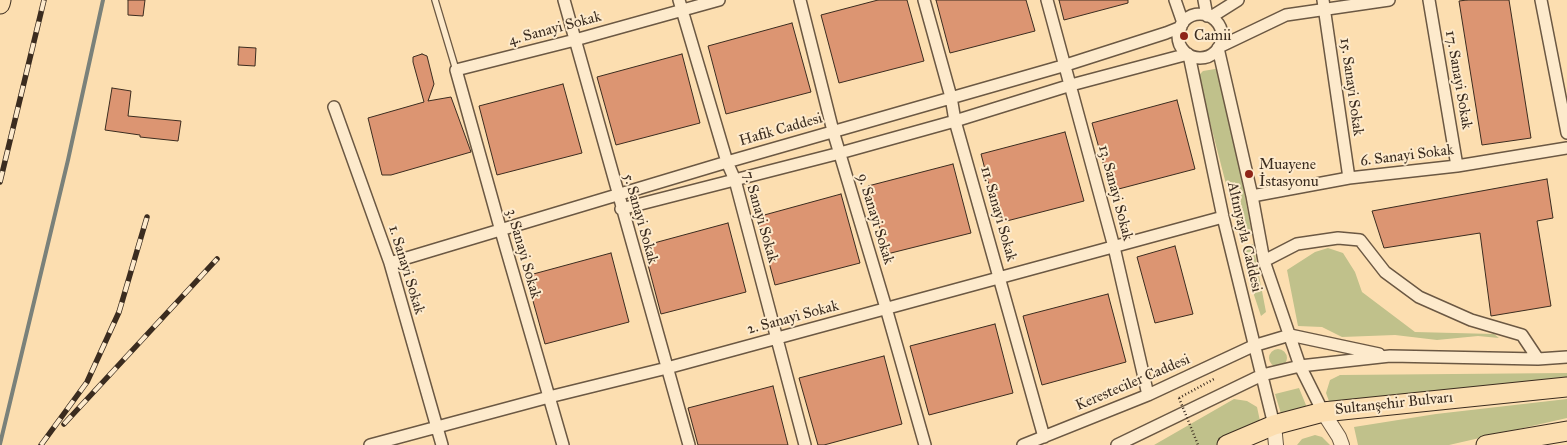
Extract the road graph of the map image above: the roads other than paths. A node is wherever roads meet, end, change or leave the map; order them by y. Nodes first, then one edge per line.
1 (435, 0) edge
2 (564, 0) edge
3 (719, 0) edge
4 (800, 0) edge
5 (924, 0) edge
6 (1047, 0) edge
7 (1175, 0) edge
8 (1204, 0) edge
9 (1238, 0) edge
10 (1389, 0) edge
11 (1429, 0) edge
12 (1541, 0) edge
13 (680, 5) edge
14 (1324, 5) edge
15 (1209, 16) junction
16 (1182, 25) junction
17 (575, 40) junction
18 (1218, 48) junction
19 (1189, 54) junction
20 (1066, 64) junction
21 (456, 70) junction
22 (1071, 85) junction
23 (951, 97) junction
24 (334, 107) dead end
25 (956, 121) junction
26 (833, 131) junction
27 (1567, 132) edge
28 (1567, 148) edge
29 (840, 153) junction
30 (727, 162) junction
31 (1457, 166) junction
32 (1349, 178) junction
33 (735, 180) junction
34 (618, 195) junction
35 (1252, 196) junction
36 (621, 209) junction
37 (1223, 217) junction
38 (501, 230) junction
39 (1114, 247) junction
40 (1264, 261) junction
41 (390, 263) junction
42 (1000, 277) junction
43 (886, 308) junction
44 (1290, 335) junction
45 (778, 338) junction
46 (1253, 346) junction
47 (1390, 356) junction
48 (1567, 357) edge
49 (1538, 359) junction
50 (1300, 366) junction
51 (667, 368) junction
52 (1262, 376) junction
53 (1567, 387) edge
54 (1148, 395) junction
55 (549, 397) junction
56 (1323, 412) junction
57 (1274, 425) junction
58 (437, 428) junction
59 (1567, 431) edge
60 (1044, 437) junction
61 (370, 445) edge
62 (442, 445) edge
63 (563, 445) edge
64 (689, 445) edge
65 (805, 445) edge
66 (925, 445) edge
67 (1023, 445) edge
68 (1117, 445) edge
69 (1227, 445) edge
70 (1276, 445) edge
71 (1342, 445) edge
72 (1486, 445) edge

1 - 21 lane
2 - 17 street, 5. Sanayi Sokak
3 - 13 street, 4. Sanayi Sokak
4 - 26 street, 9. Sanayi Sokak
5 - 23 street, 11. Sanayi Sokak
6 - 20 street, 13. Sanayi Sokak
7 - 16 street
8 - 15 street
9 - 15 street
10 - 14 street
11 - 31 street, 17. Sanayi Sokak
12 - 27 street
13 - 17 street, 4. Sanayi Sokak
13 - 30 street, 7. Sanayi Sokak
14 - 18 street
14 - 32 street, 15. Sanayi Sokak
15 - 16 street
15 - 18 street
16 - 19 street
16 - 20 street, Hafik Caddesi
17 - 21 street, 4. Sanayi Sokak
17 - 34 street, 5. Sanayi Sokak
18 - 19 street
18 - 35 street, Altınyayla Caddesi
19 - 22 street
19 - 37 street, Altınyayla Caddesi
20 - 22 street, 13. Sanayi Sokak
20 - 23 street, Hafik Caddesi
21 - 38 street, 3. Sanayi Sokak
22 - 25 street
22 - 39 street, 13. Sanayi Sokak
23 - 25 street, 11. Sanayi Sokak
23 - 26 street, Hafik Caddesi
24 - 41 street, 1. Sanayi Sokak
25 - 29 street
25 - 42 street, 11. Sanayi Sokak
26 - 29 street, 9. Sanayi Sokak
26 - 30 street, Hafik Caddesi
28 - 31 street, 6. Sanayi Sokak
29 - 33 street
29 - 43 street, 9. Sanayi Sokak
30 - 33 street, 7. Sanayi Sokak
30 - 34 street, Hafik Caddesi
31 - 32 street, 6. Sanayi Sokak
32 - 35 street, 6. Sanayi Sokak
33 - 36 street
33 - 45 street, 7. Sanayi Sokak
34 - 36 street, 5. Sanayi Sokak
34 - 38 street, Hafik Caddesi
35 - 40 street, Altınyayla Caddesi
36 - 51 street, 5. Sanayi Sokak
37 - 39 street, 2. Sanayi Sokak
37 - 46 street, Altınyayla Caddesi
38 - 41 street, Hafik Caddesi
38 - 55 street, 3. Sanayi Sokak
39 - 42 street, 2. Sanayi Sokak
39 - 54 street, 13. Sanayi Sokak
40 - 44 street, Altınyayla Caddesi
40 - 49 street
41 - 58 street, 1. Sanayi Sokak
42 - 43 street, 2. Sanayi Sokak
42 - 60 street, 11. Sanayi Sokak
43 - 45 street, 2. Sanayi Sokak
43 - 66 street, 9. Sanayi Sokak
44 - 46 street, Keresteciler Caddesi
44 - 47 street
44 - 50 street, Altınyayla Caddesi
45 - 51 street, 2. Sanayi Sokak
45 - 65 street, 7. Sanayi Sokak
46 - 52 street, Altınyayla Caddesi
46 - 54 street, Keresteciler Caddesi
47 - 49 street
47 - 50 street
48 - 49 street
50 - 52 street
50 - 56 street, Altınyayla Caddesi
51 - 55 street, 2. Sanayi Sokak
51 - 64 street, 5. Sanayi Sokak
52 - 57 street, Altınyayla Caddesi
52 - 68 street
53 - 56 highway, Sultanşehir Bulvarı
54 - 60 street, Keresteciler Caddesi
55 - 58 street, 2. Sanayi Sokak
55 - 63 street, 3. Sanayi Sokak
56 - 57 highway, Sultanşehir Bulvarı
56 - 71 street
57 - 69 highway, Sultanşehir Bulvarı
57 - 70 street
58 - 61 street, 2. Sanayi Sokak
58 - 62 street, 1. Sanayi Sokak
59 - 72 highway
60 - 67 street, Keresteciler Caddesi

